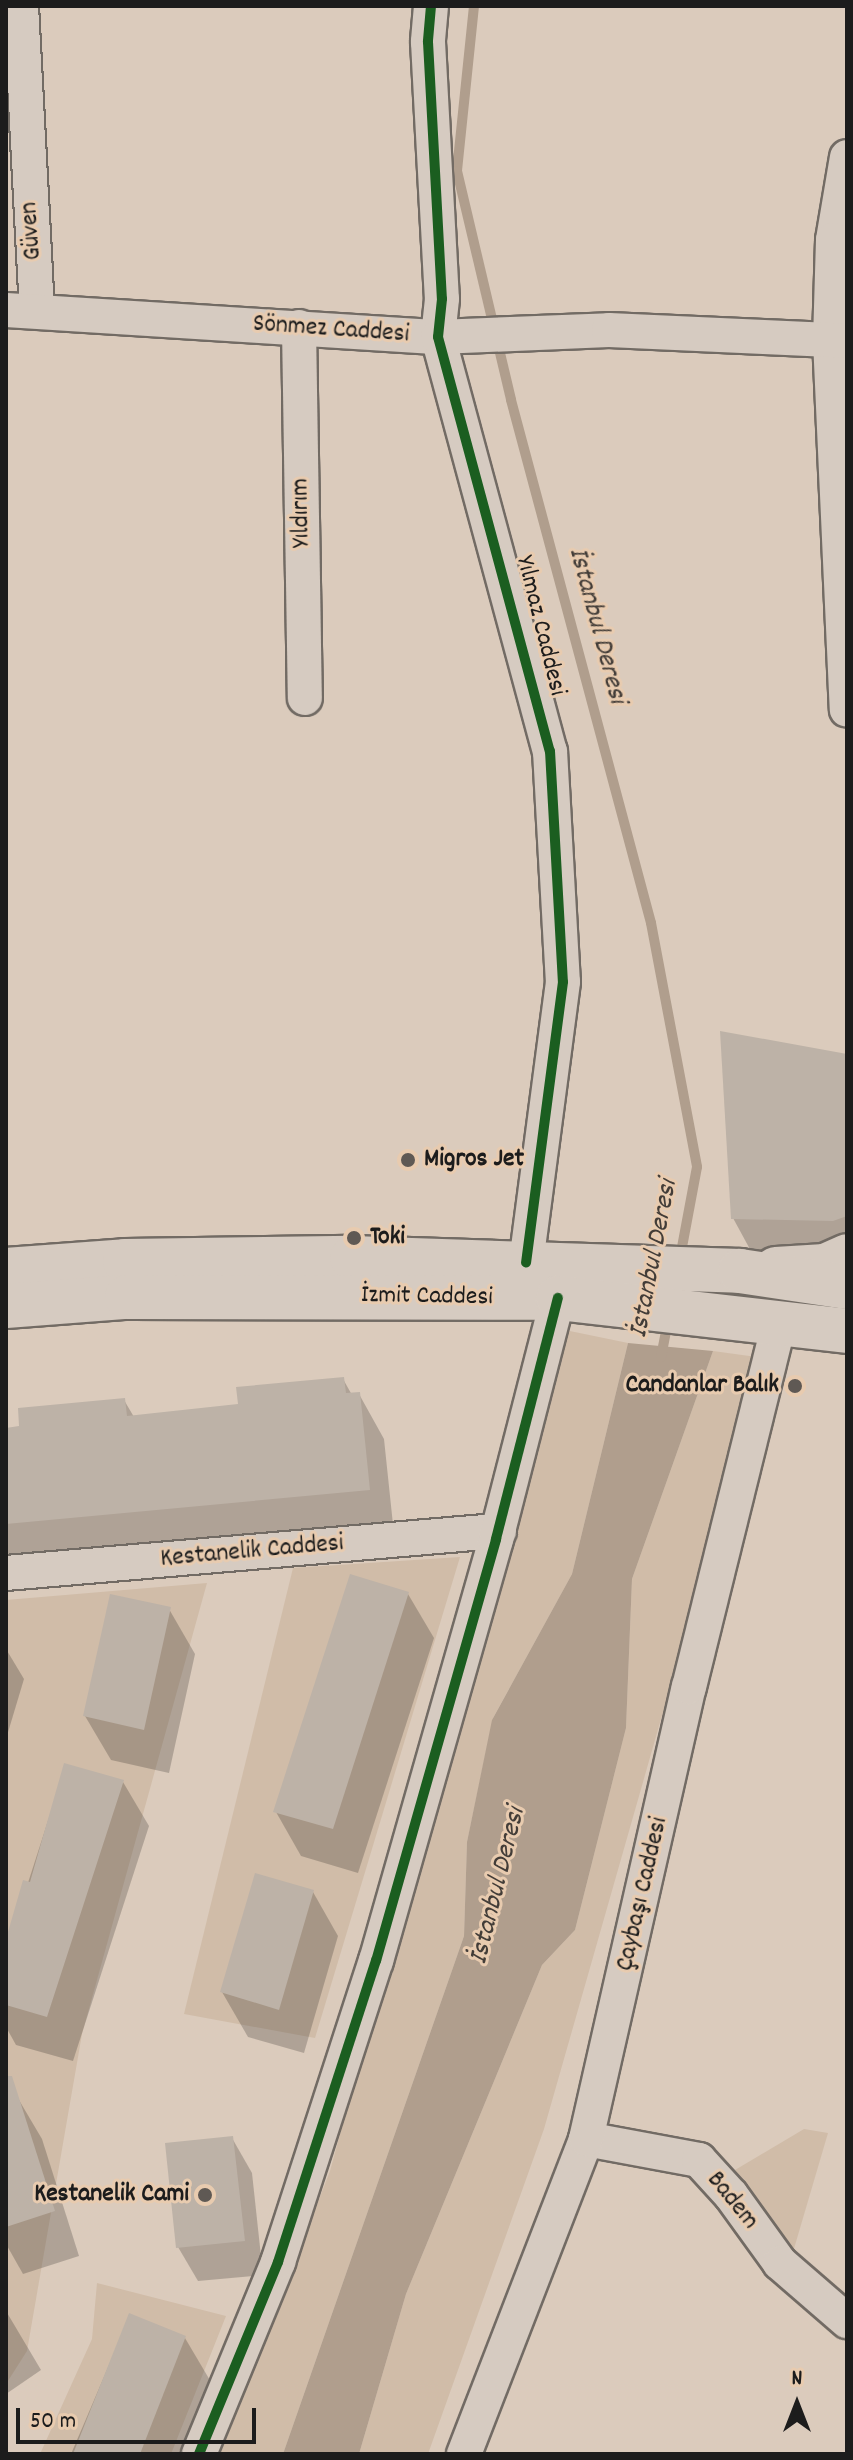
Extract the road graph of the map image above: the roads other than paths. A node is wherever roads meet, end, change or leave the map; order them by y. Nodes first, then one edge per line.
1 (21, 6) edge
2 (431, 6) edge
3 (847, 157) edge
4 (22, 310) edge
5 (299, 327) junction
6 (452, 335) junction
7 (839, 340) edge
8 (305, 698) dead end
9 (847, 710) edge
10 (847, 1256) edge
11 (526, 1263) junction
12 (6, 1270) edge
13 (740, 1271) junction
14 (606, 1283) junction
15 (847, 1287) edge
16 (558, 1298) junction
17 (6, 1306) edge
18 (780, 1320) junction
19 (847, 1331) edge
20 (499, 1531) junction
21 (6, 1573) edge
22 (586, 2139) junction
23 (847, 2321) edge
24 (199, 2454) edge
25 (464, 2454) edge

1 - 4 street, Güven
2 - 6 street, Yılmaz Caddesi
3 - 7 street
4 - 5 street, Sönmez Caddesi
5 - 6 street, Sönmez Caddesi
5 - 8 street, Yıldırım
6 - 7 street, Sönmez Caddesi
6 - 11 street, Yılmaz Caddesi
7 - 9 street
10 - 13 main road
11 - 12 main road, İzmit Caddesi
11 - 14 main road, İzmit Caddesi
13 - 14 main road, İzmit Caddesi
13 - 15 main road, İzmit Caddesi
14 - 16 main road, İzmit Caddesi
14 - 18 main road, İzmit Caddesi
16 - 17 main road, İzmit Caddesi
16 - 20 street
18 - 19 main road, İzmit Caddesi
18 - 22 street, Çaybaşı Caddesi
20 - 21 street, Kestanelik Caddesi
20 - 24 street
22 - 23 street, Badem
22 - 25 street, Çaybaşı Caddesi

